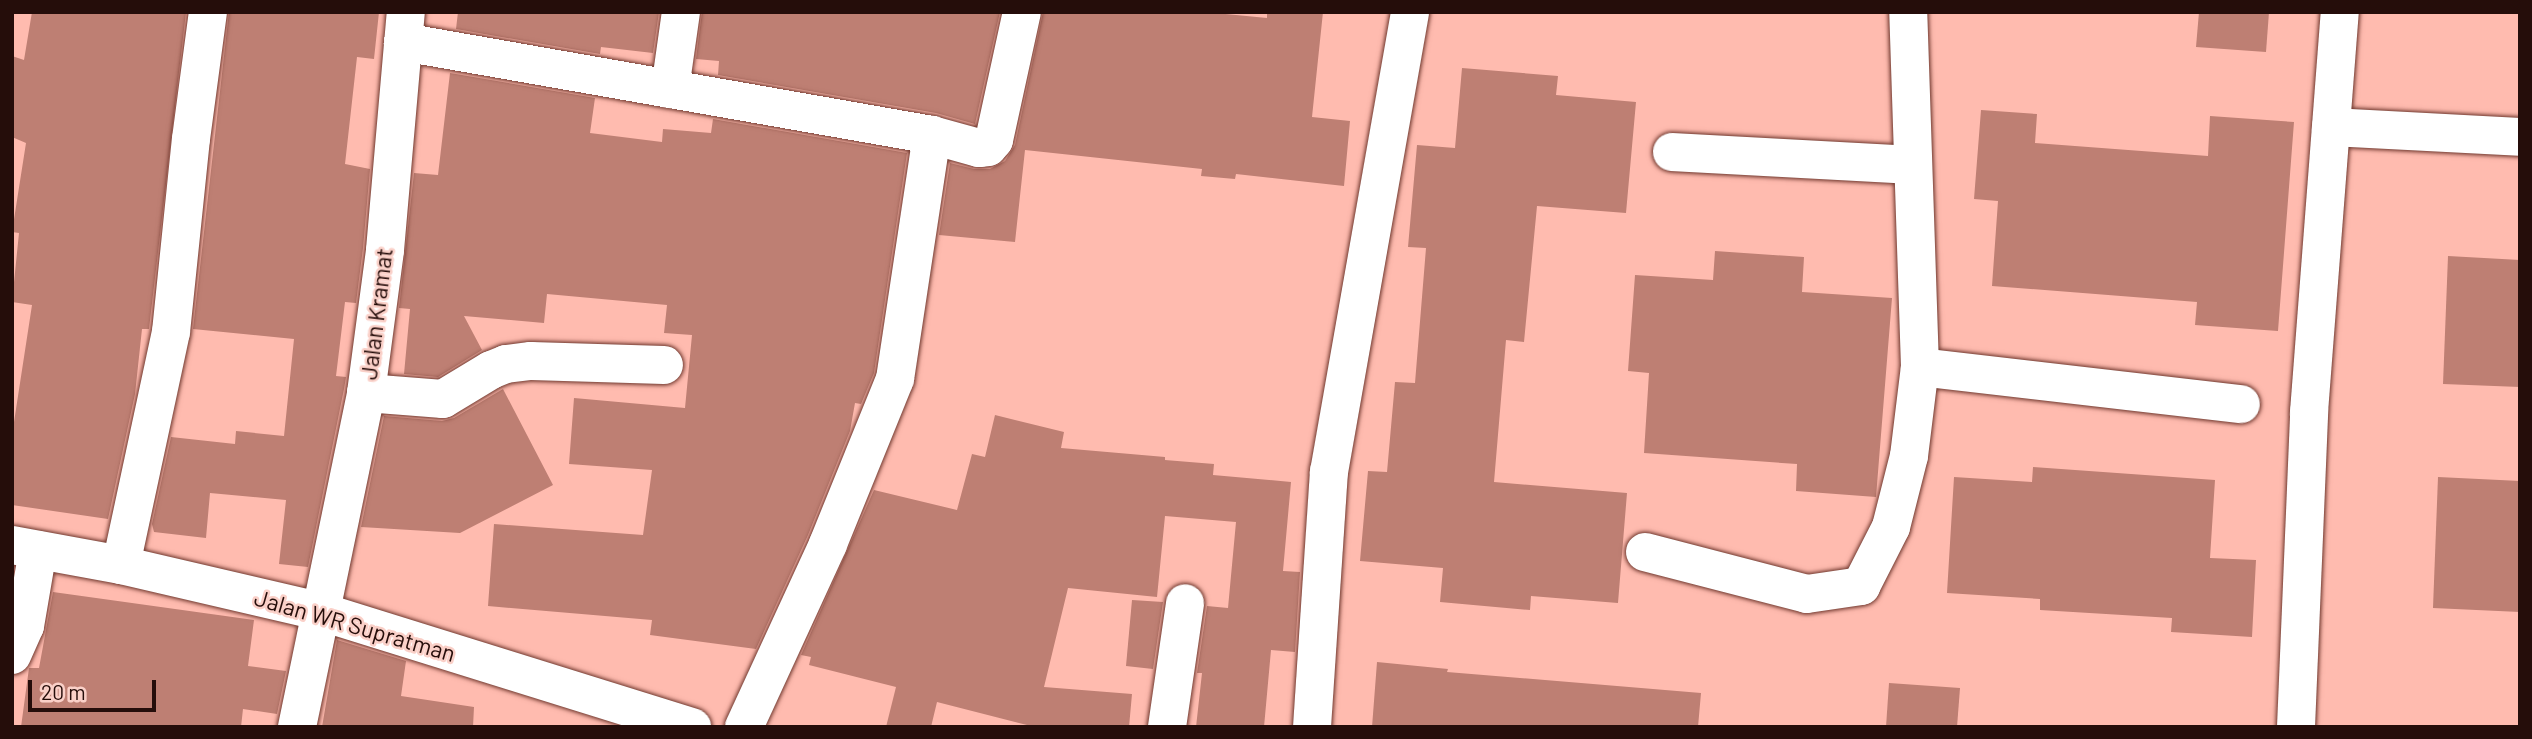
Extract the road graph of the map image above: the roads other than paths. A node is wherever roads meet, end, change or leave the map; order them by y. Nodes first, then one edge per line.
1 (208, 12) edge
2 (681, 12) edge
3 (1022, 12) edge
4 (1410, 12) edge
5 (1908, 12) edge
6 (2340, 12) edge
7 (404, 27) edge
8 (670, 89) junction
9 (2331, 127) junction
10 (932, 135) junction
11 (2520, 137) edge
12 (1672, 152) dead end
13 (1913, 166) junction
14 (664, 365) dead end
15 (1920, 367) junction
16 (366, 393) junction
17 (2241, 404) dead end
18 (25, 547) edge
19 (1646, 552) dead end
20 (121, 565) junction
21 (1185, 603) dead end
22 (319, 611) junction
23 (12, 655) edge
24 (297, 727) edge
25 (692, 727) edge
26 (744, 727) edge
27 (1167, 727) edge
28 (1312, 727) edge
29 (2296, 727) edge

1 - 20 street
2 - 8 street
3 - 10 street
4 - 28 street
5 - 13 street
6 - 9 street
7 - 8 street
7 - 16 street, Jalan Kramat
8 - 10 street
9 - 11 street
9 - 29 street
10 - 26 street
12 - 13 street
13 - 15 street
14 - 16 street
15 - 17 street
15 - 19 street
16 - 22 street, Jalan Kramat
18 - 20 street, Jalan WR Supratman
18 - 23 street
20 - 22 street, Jalan WR Supratman
21 - 27 street
22 - 24 street, Jalan Kramat
22 - 25 street, Jalan WR Supratman

